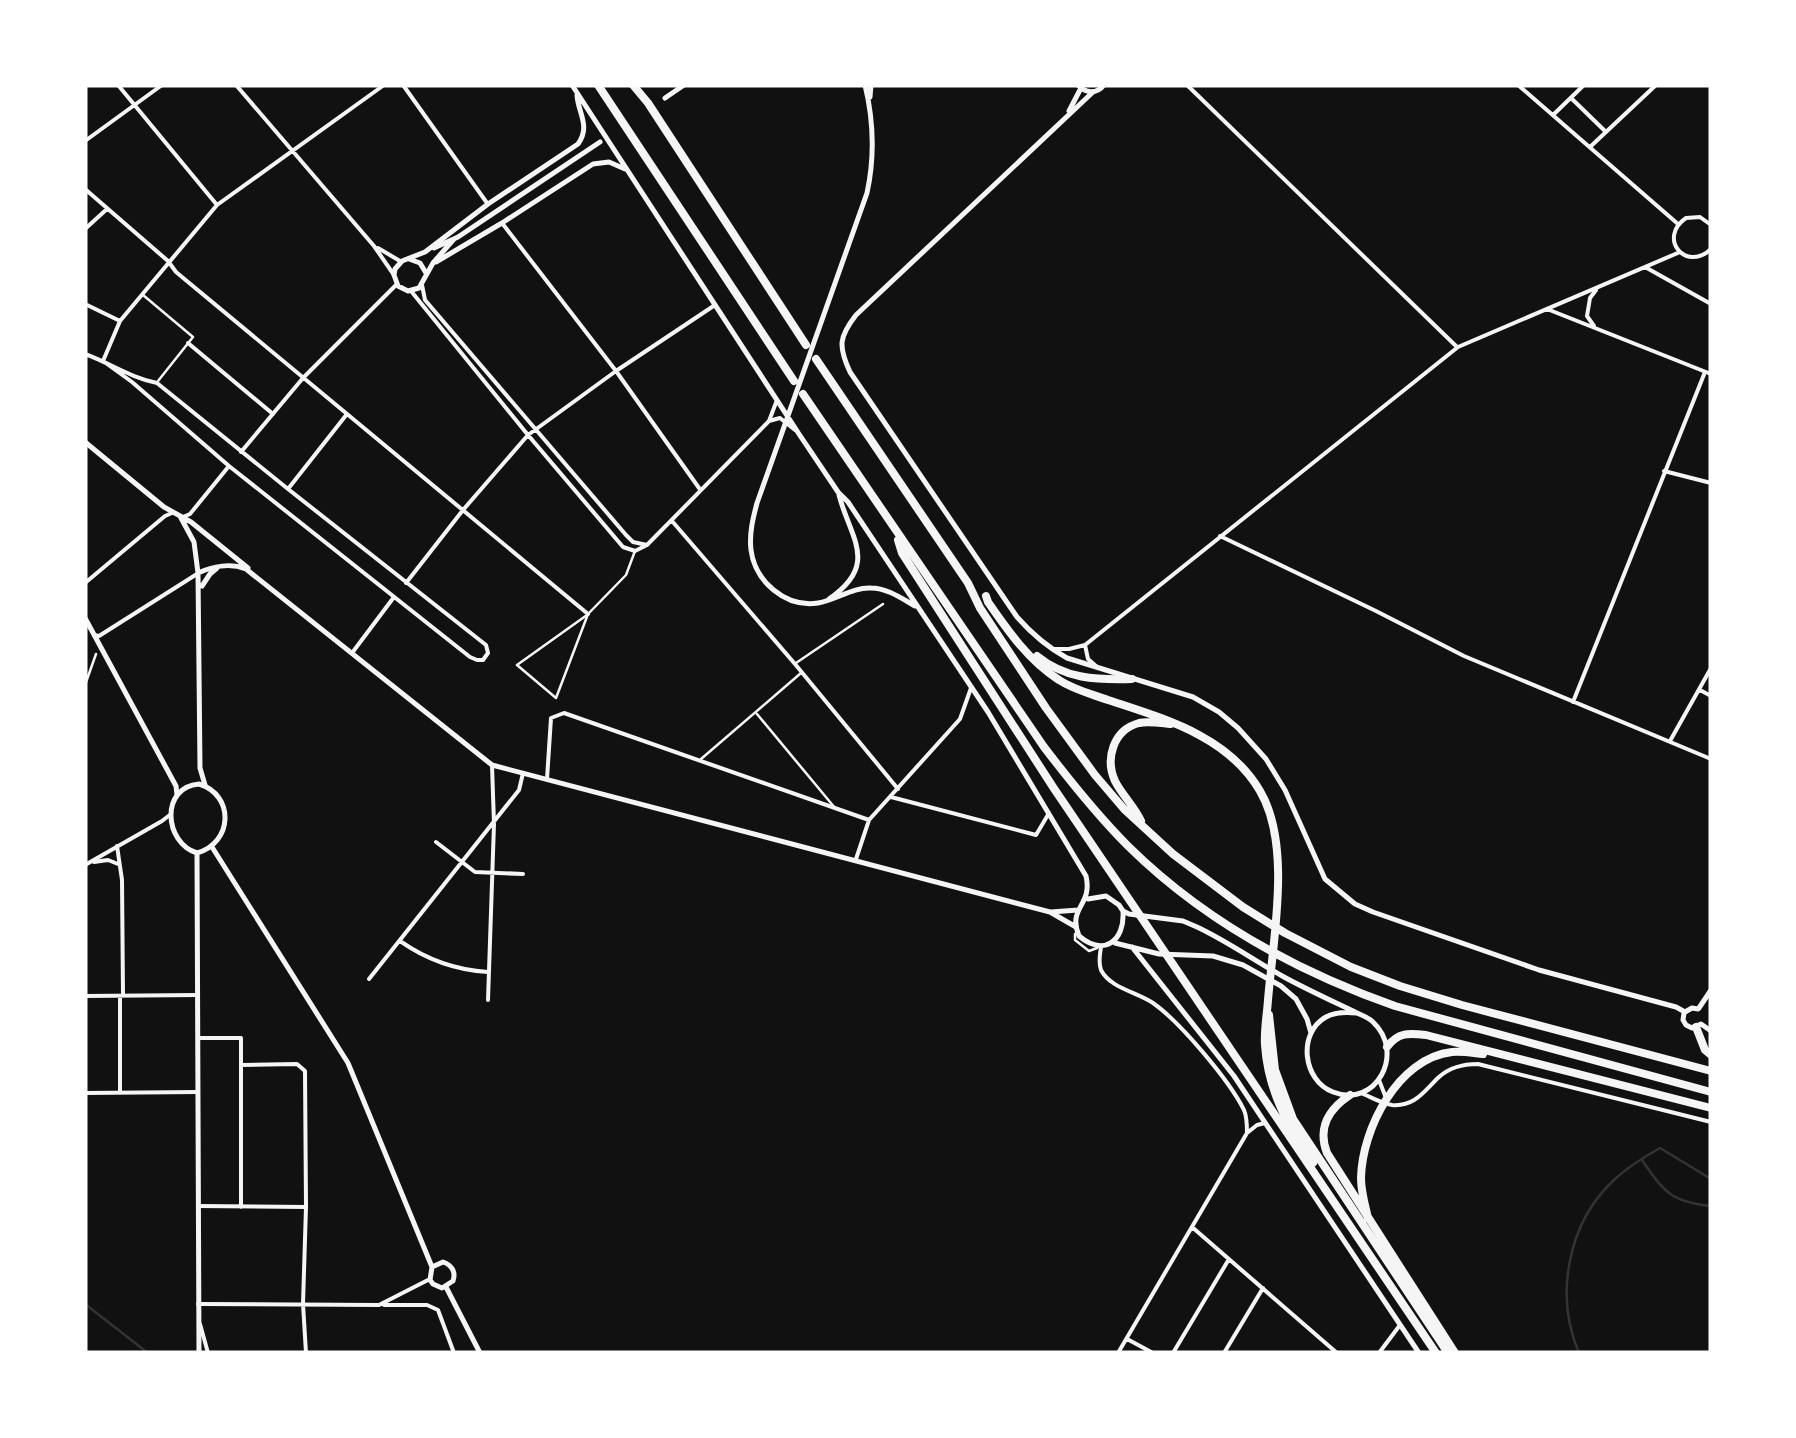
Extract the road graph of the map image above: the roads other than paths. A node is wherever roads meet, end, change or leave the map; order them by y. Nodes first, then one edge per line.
1 (118, 85) edge
2 (162, 85) edge
3 (236, 85) edge
4 (384, 85) edge
5 (403, 85) edge
6 (572, 85) edge
7 (598, 85) edge
8 (633, 85) edge
9 (643, 85) edge
10 (684, 85) edge
11 (868, 85) edge
12 (1104, 85) edge
13 (1186, 85) edge
14 (1518, 85) edge
15 (1584, 85) edge
16 (1656, 85) edge
17 (1080, 87) edge
18 (576, 92) junction
19 (1092, 92) junction
20 (665, 98) dead end
21 (1571, 98) junction
22 (648, 103) junction
23 (136, 105) junction
24 (1068, 113) junction
25 (1553, 115) junction
26 (1606, 132) junction
27 (85, 141) edge
28 (600, 142) dead end
29 (1590, 147) junction
30 (292, 150) junction
31 (628, 171) junction
32 (85, 189) edge
33 (218, 204) junction
34 (488, 204) junction
35 (106, 209) junction
36 (502, 224) junction
37 (1678, 224) junction
38 (1711, 225) edge
39 (85, 229) edge
40 (454, 239) junction
41 (374, 246) junction
42 (1711, 249) edge
43 (424, 252) junction
44 (1680, 252) junction
45 (404, 260) junction
46 (168, 261) junction
47 (433, 264) junction
48 (1645, 267) junction
49 (394, 276) junction
50 (426, 276) junction
51 (397, 284) junction
52 (422, 285) junction
53 (1599, 287) junction
54 (411, 291) junction
55 (141, 294) junction
56 (85, 304) edge
57 (1711, 304) edge
58 (715, 305) junction
59 (1546, 310) junction
60 (120, 321) junction
61 (1596, 329) junction
62 (188, 344) junction
63 (806, 345) dead end
64 (1458, 347) junction
65 (85, 354) edge
66 (816, 359) dead end
67 (103, 361) junction
68 (616, 371) junction
69 (1708, 373) edge
70 (303, 378) junction
71 (794, 381) dead end
72 (156, 382) junction
73 (803, 394) dead end
74 (778, 398) junction
75 (273, 414) junction
76 (347, 414) junction
77 (769, 421) junction
78 (537, 430) junction
79 (799, 434) junction
80 (528, 435) junction
81 (85, 442) edge
82 (241, 452) junction
83 (229, 466) junction
84 (1664, 471) junction
85 (1711, 482) edge
86 (288, 490) junction
87 (700, 490) junction
88 (838, 492) junction
89 (462, 510) junction
90 (172, 512) junction
91 (181, 518) junction
92 (671, 520) junction
93 (896, 532) junction
94 (1220, 536) junction
95 (647, 545) junction
96 (635, 551) junction
97 (218, 568) junction
98 (198, 573) junction
99 (258, 578) junction
100 (968, 582) junction
101 (85, 583) edge
102 (406, 583) junction
103 (200, 594) junction
104 (394, 596) junction
105 (986, 596) junction
106 (824, 602) junction
107 (883, 604) dead end
108 (917, 608) junction
109 (588, 614) junction
110 (85, 618) edge
111 (94, 635) junction
112 (1085, 645) junction
113 (1050, 649) junction
114 (352, 653) junction
115 (96, 654) dead end
116 (795, 664) junction
117 (1711, 668) edge
118 (1099, 669) junction
119 (802, 672) junction
120 (1132, 679) junction
121 (85, 685) edge
122 (970, 688) junction
123 (1700, 690) junction
124 (1711, 696) edge
125 (1573, 702) junction
126 (755, 712) junction
127 (1174, 724) junction
128 (1670, 741) junction
129 (1711, 758) edge
130 (699, 760) junction
131 (492, 764) junction
132 (523, 773) junction
133 (546, 779) junction
134 (205, 785) junction
135 (898, 788) junction
136 (177, 796) junction
137 (890, 796) junction
138 (836, 809) junction
139 (1049, 813) junction
140 (171, 814) junction
141 (869, 820) junction
142 (494, 824) junction
143 (1142, 825) junction
144 (436, 842) dead end
145 (118, 846) junction
146 (212, 847) junction
147 (198, 853) junction
148 (856, 859) junction
149 (462, 863) junction
150 (87, 864) edge
151 (119, 864) junction
152 (492, 874) junction
153 (523, 874) dead end
154 (1086, 900) junction
155 (1078, 910) junction
156 (1123, 911) junction
157 (1050, 912) junction
158 (1076, 927) junction
159 (400, 941) junction
160 (1113, 942) junction
161 (1102, 946) junction
162 (1132, 947) junction
163 (488, 972) junction
164 (369, 980) dead end
165 (1711, 990) edge
166 (121, 995) junction
167 (198, 995) junction
168 (85, 996) edge
169 (488, 1000) dead end
170 (1268, 1006) junction
171 (1698, 1009) junction
172 (1685, 1012) junction
173 (1356, 1013) junction
174 (1699, 1026) junction
175 (1711, 1031) edge
176 (1311, 1033) junction
177 (198, 1038) junction
178 (1387, 1047) junction
179 (1711, 1055) edge
180 (242, 1065) junction
181 (1552, 1068) junction
182 (1711, 1071) edge
183 (1379, 1080) junction
184 (85, 1092) edge
185 (120, 1092) junction
186 (198, 1092) junction
187 (1711, 1092) edge
188 (1356, 1094) junction
189 (1393, 1105) junction
190 (1711, 1108) edge
191 (1711, 1122) edge
192 (1265, 1123) junction
193 (1247, 1132) junction
194 (1337, 1205) junction
195 (198, 1206) junction
196 (241, 1207) junction
197 (306, 1208) junction
198 (1368, 1218) junction
199 (1192, 1226) junction
200 (1229, 1259) junction
201 (432, 1267) junction
202 (430, 1280) junction
203 (446, 1287) junction
204 (1263, 1288) junction
205 (198, 1304) junction
206 (303, 1304) junction
207 (380, 1304) junction
208 (199, 1320) junction
209 (1400, 1325) junction
210 (1127, 1338) junction
211 (199, 1353) edge
212 (208, 1353) edge
213 (306, 1353) edge
214 (454, 1353) edge
215 (480, 1353) edge
216 (1118, 1353) edge
217 (1152, 1353) edge
218 (1174, 1353) edge
219 (1224, 1353) edge
220 (1336, 1353) edge
221 (1379, 1353) edge
222 (1419, 1353) edge
223 (1436, 1353) edge
224 (1451, 1353) edge

1 - 23 street
2 - 23 street
3 - 30 street
4 - 30 street
5 - 34 street
6 - 18 street
7 - 71 highway
8 - 22 highway
9 - 22 highway
10 - 20 street
11 - 106 street
12 - 19 street
13 - 64 street
14 - 25 street
15 - 21 street
16 - 26 street
17 - 19 street
17 - 24 street
18 - 31 street
18 - 34 street
19 - 24 street
21 - 25 street
21 - 26 street
22 - 63 highway
23 - 27 street
23 - 33 street
24 - 113 street
25 - 29 street
26 - 29 street
28 - 40 street
29 - 37 street
30 - 33 street
30 - 41 street
31 - 36 street
31 - 58 street
32 - 35 street
33 - 46 street
34 - 43 street
35 - 39 street
35 - 46 street
36 - 47 street
36 - 68 street
37 - 38 street
37 - 44 street
40 - 43 street
40 - 47 street
41 - 45 street
41 - 49 street
42 - 44 street
43 - 45 street
44 - 48 street
45 - 49 street
45 - 50 street
46 - 55 street
46 - 70 street
47 - 50 street
48 - 53 street
48 - 57 street
49 - 51 street
50 - 52 street
51 - 54 street
51 - 70 street
52 - 54 street
52 - 78 street
53 - 59 street
53 - 61 street
54 - 80 street
55 - 60 street
55 - 62 street
56 - 60 street
58 - 68 street
58 - 74 street
59 - 61 street
59 - 64 street
60 - 67 street
61 - 69 street
62 - 72 street
62 - 75 street
64 - 94 street
65 - 67 street
66 - 100 highway
67 - 72 street
67 - 83 street
68 - 78 street
68 - 87 street
69 - 84 street
70 - 75 street
70 - 76 street
72 - 82 street
73 - 93 highway
74 - 77 street
74 - 79 street
75 - 82 street
76 - 86 street
76 - 89 street
77 - 79 street
77 - 87 street
78 - 80 street
78 - 95 street
79 - 88 street
80 - 89 street
80 - 96 street
81 - 90 street
82 - 86 street
83 - 91 street
83 - 104 street
84 - 85 street
84 - 125 street
86 - 102 street
87 - 92 street
88 - 106 street
88 - 108 street
89 - 102 street
89 - 109 street
90 - 91 street
90 - 101 street
91 - 98 street
91 - 99 street
92 - 95 street
92 - 116 street
93 - 187 highway
93 - 194 highway
94 - 112 street
94 - 125 street
95 - 96 street
96 - 109 street
97 - 98 street
97 - 99 street
97 - 103 street
98 - 103 street
98 - 111 street
99 - 114 street
100 - 105 highway
100 - 143 highway
102 - 104 street
103 - 134 street
104 - 114 street
105 - 120 highway
105 - 127 highway
106 - 108 street
107 - 116 street
108 - 122 street
109 - 109 street
110 - 111 street
111 - 136 street
112 - 113 street
112 - 118 street
113 - 118 street
114 - 131 street
115 - 121 street
116 - 119 street
117 - 123 street
118 - 120 street
119 - 126 street
119 - 135 street
120 - 172 street
122 - 135 street
122 - 139 street
123 - 124 street
123 - 128 street
125 - 128 street
126 - 130 street
126 - 138 street
127 - 143 highway
127 - 170 highway
128 - 129 street
130 - 133 street
130 - 138 street
131 - 132 street
131 - 142 street
132 - 133 street
132 - 142 street
133 - 148 street
134 - 136 street
134 - 146 street
135 - 137 street
136 - 140 street
137 - 139 street
137 - 141 street
138 - 141 street
139 - 154 street
140 - 145 street
140 - 147 street
141 - 148 street
142 - 149 street
142 - 152 street
143 - 182 highway
144 - 149 street
145 - 150 street
145 - 151 street
146 - 147 street
146 - 201 street
147 - 167 street
148 - 157 street
149 - 152 street
149 - 159 street
150 - 151 street
151 - 166 street
152 - 153 street
152 - 163 street
154 - 155 street
154 - 156 street
155 - 157 street
155 - 158 street
156 - 160 street
156 - 173 street
157 - 158 street
158 - 161 street
159 - 163 street
159 - 164 street
160 - 161 street
160 - 162 street
161 - 193 street
162 - 176 street
162 - 192 street
163 - 169 street
165 - 171 street
166 - 167 street
166 - 168 street
166 - 185 street
167 - 177 street
170 - 194 highway
170 - 224 highway
171 - 172 street
171 - 174 street
172 - 174 street
173 - 176 street
173 - 178 street
174 - 175 street
174 - 179 highway
176 - 188 street
177 - 180 street
177 - 186 street
178 - 181 highway
178 - 183 street
180 - 196 street
180 - 197 street
181 - 190 highway
181 - 198 highway
183 - 188 street
183 - 189 street
184 - 185 street
185 - 186 street
186 - 195 street
188 - 189 street
188 - 198 highway
189 - 191 street
192 - 193 street
192 - 209 street
193 - 199 street
194 - 223 highway
195 - 196 street
195 - 205 street
196 - 197 street
197 - 206 street
198 - 224 highway
199 - 200 street
199 - 210 street
200 - 204 street
200 - 218 street
201 - 202 street
201 - 203 street
202 - 203 street
202 - 207 street
203 - 215 street
204 - 219 street
204 - 220 street
205 - 206 street
205 - 208 street
206 - 207 street
206 - 213 street
207 - 214 street
208 - 211 street
208 - 212 street
209 - 221 street
209 - 222 street
210 - 216 street
210 - 217 street

